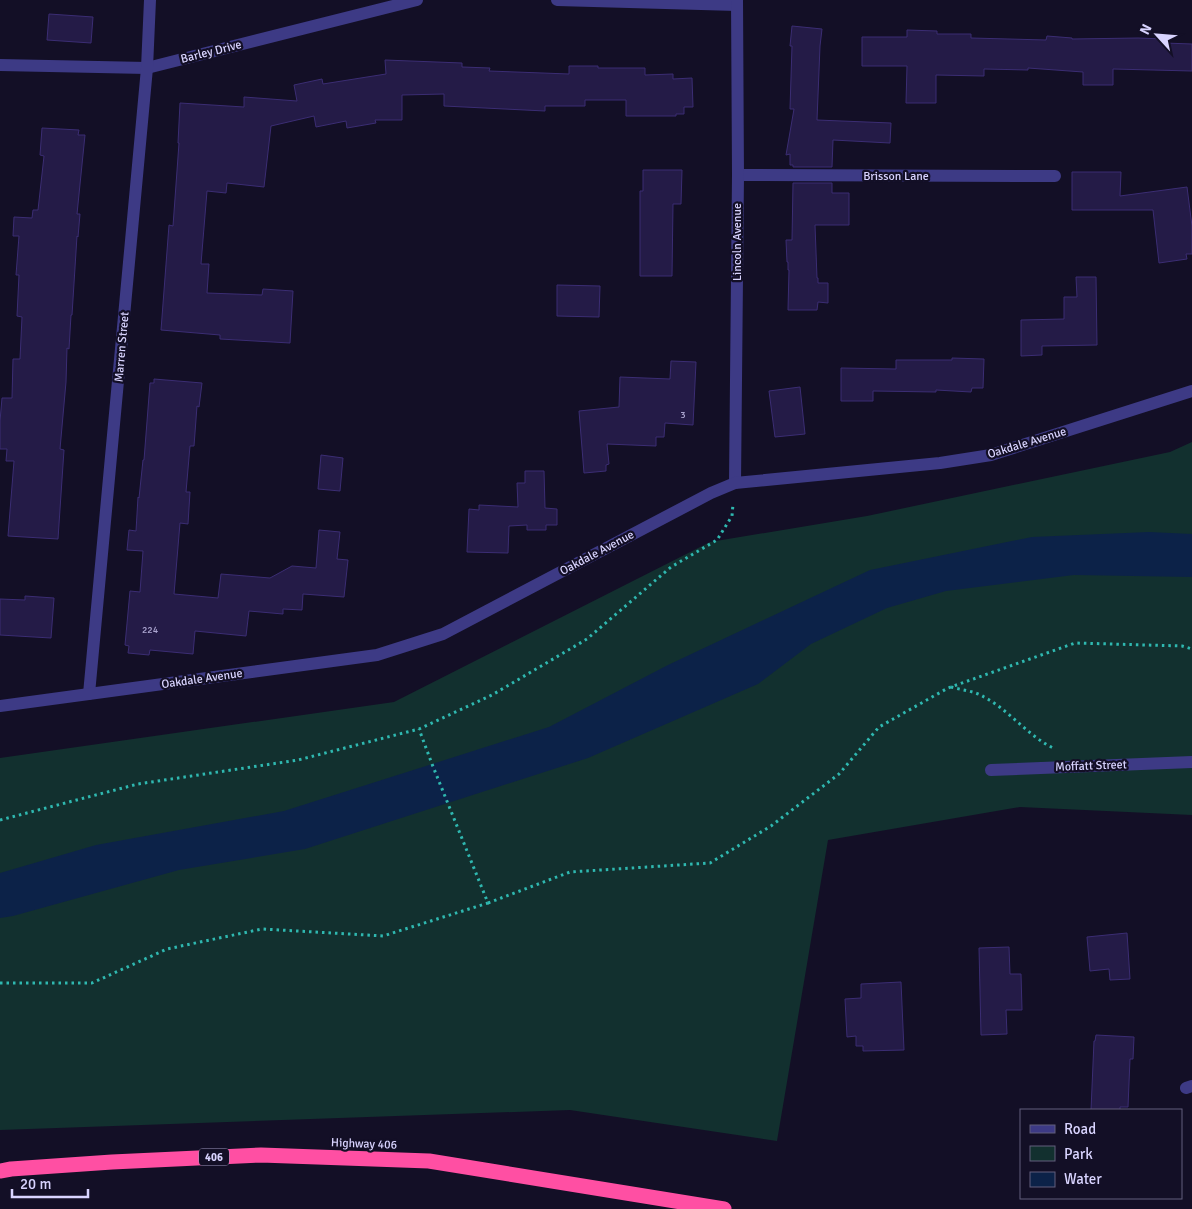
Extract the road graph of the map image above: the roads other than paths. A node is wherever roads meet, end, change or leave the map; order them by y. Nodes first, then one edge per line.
1 (150, 0) edge
2 (417, 0) edge
3 (557, 0) edge
4 (737, 2) edge
5 (0, 64) edge
6 (147, 68) junction
7 (738, 175) junction
8 (1055, 176) dead end
9 (1192, 391) edge
10 (735, 483) junction
11 (89, 694) junction
12 (0, 706) edge
13 (1192, 762) edge
14 (991, 770) dead end
15 (0, 1171) edge
16 (724, 1209) edge

1 - 6 street, Marren Street
2 - 6 street, Barley Drive
3 - 4 street
4 - 7 street, Lincoln Avenue
5 - 6 street, Barley Drive
6 - 11 street, Marren Street
7 - 8 street, Brisson Lane
7 - 10 street, Lincoln Avenue
9 - 10 street, Oakdale Avenue
10 - 11 street, Oakdale Avenue
11 - 12 street, Oakdale Avenue
13 - 14 street, Moffatt Street
15 - 16 highway, Highway 406 / 406

